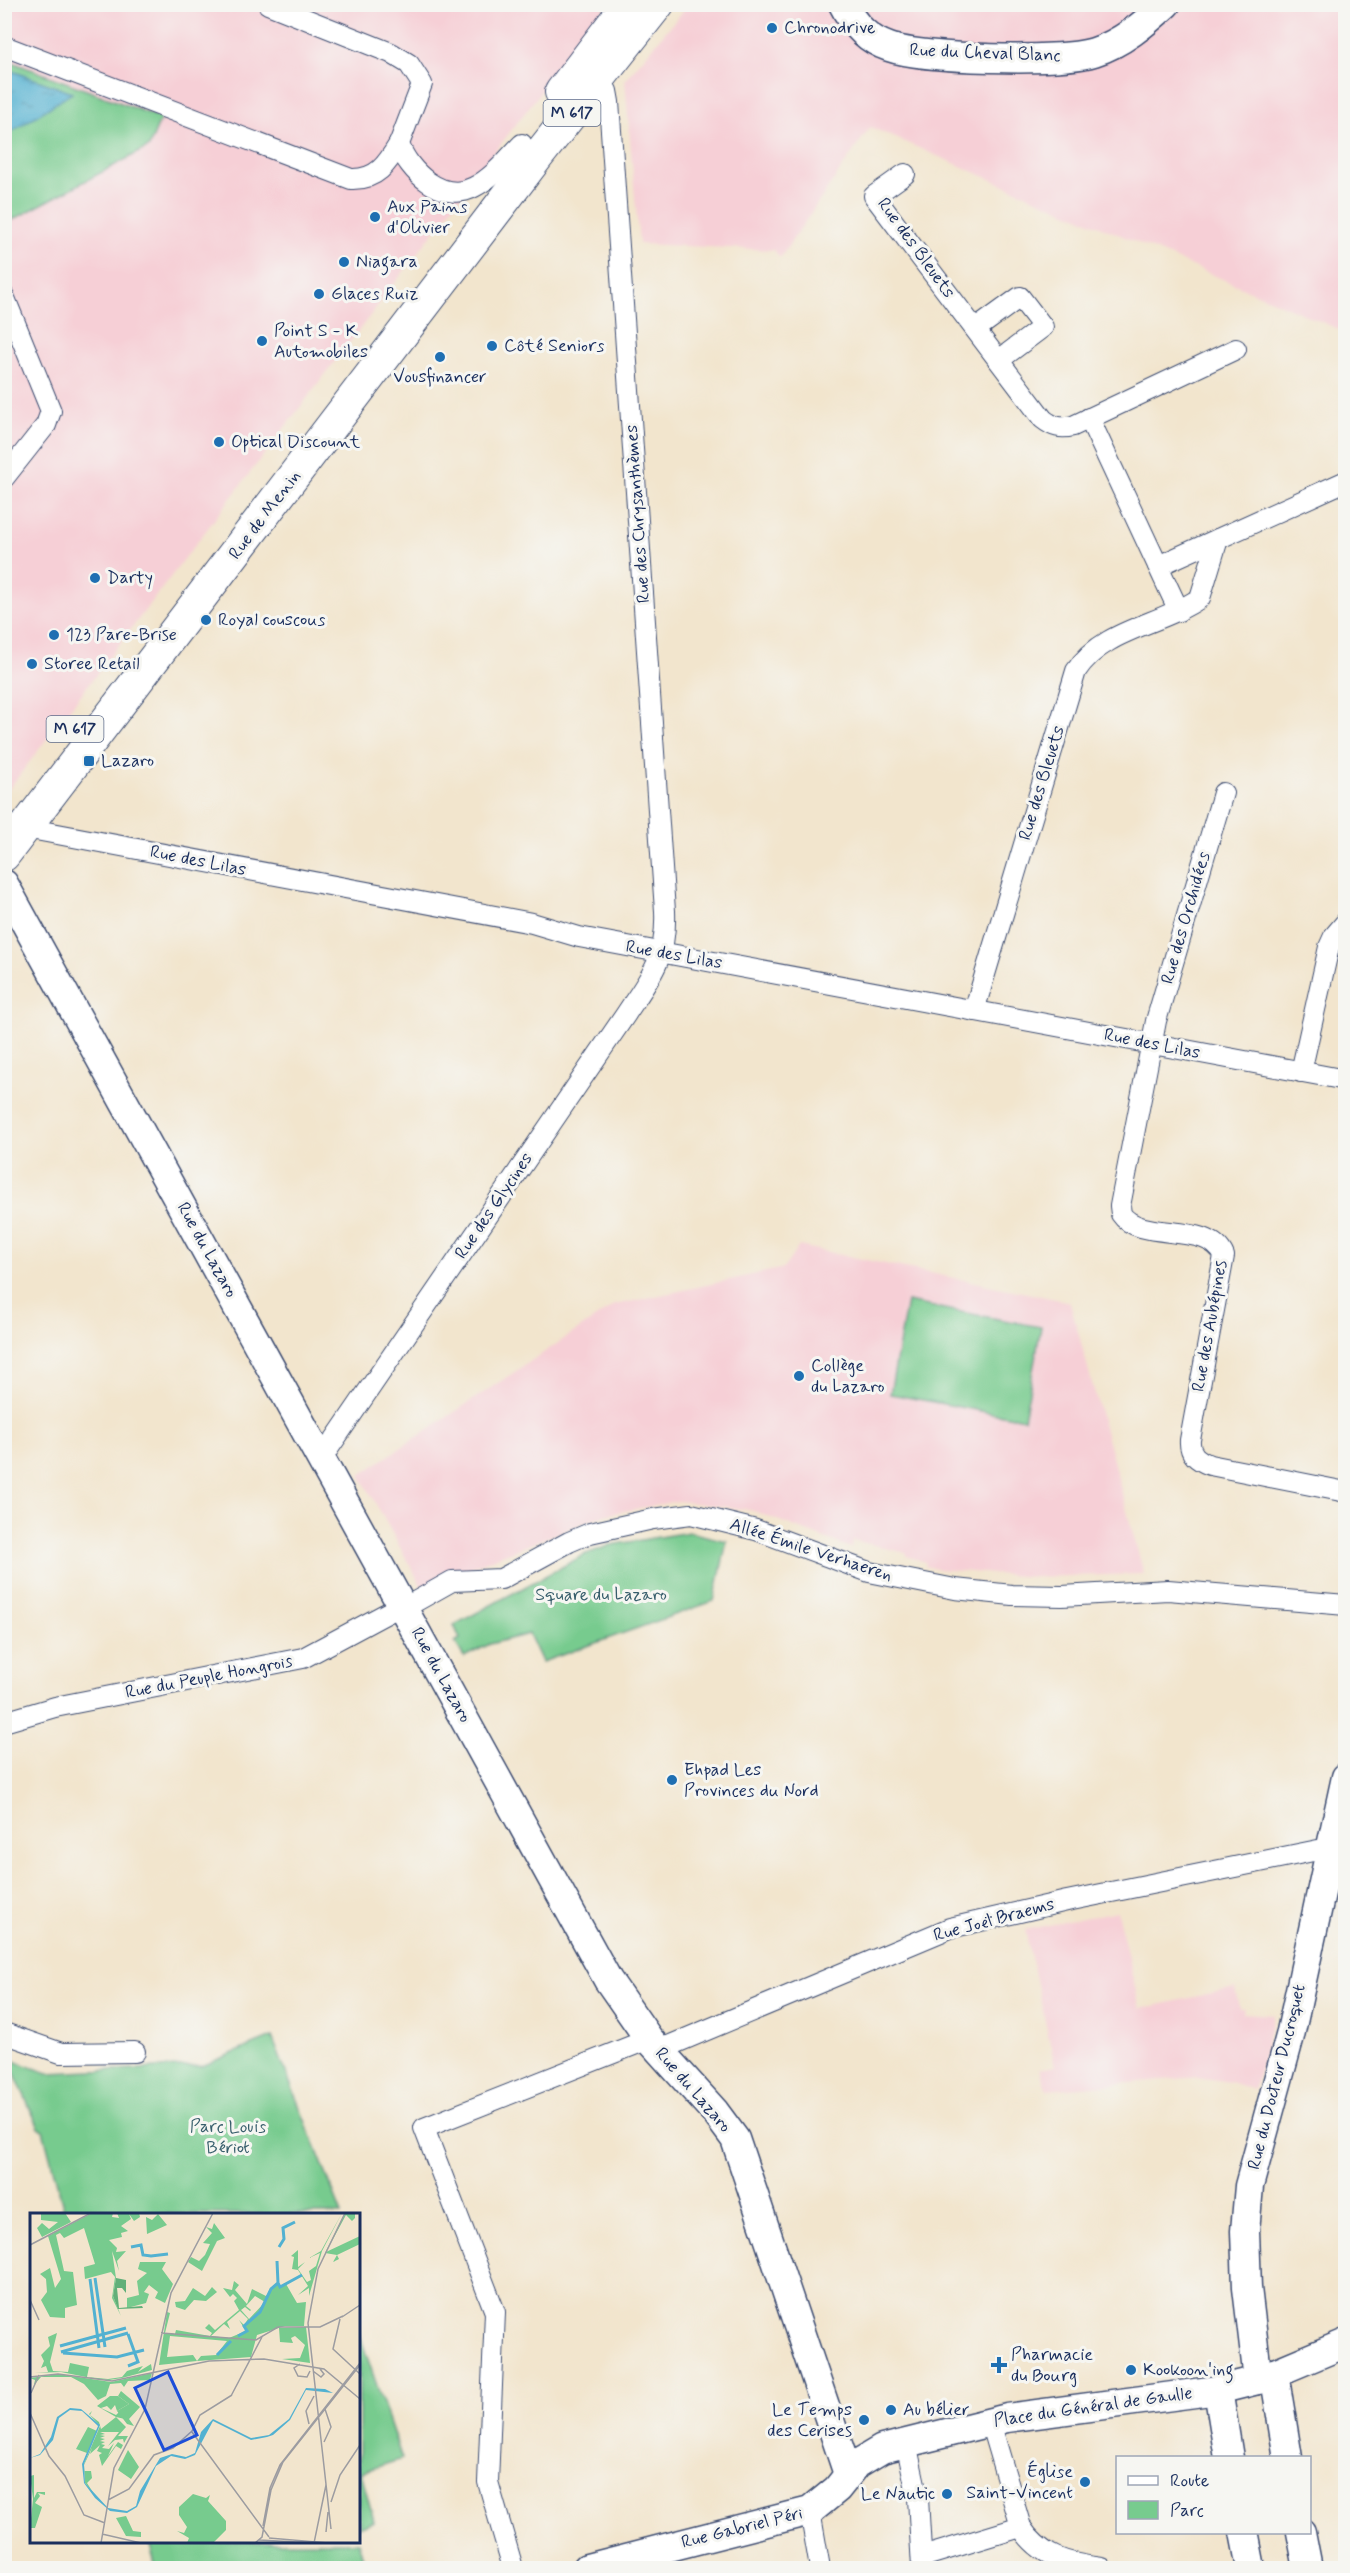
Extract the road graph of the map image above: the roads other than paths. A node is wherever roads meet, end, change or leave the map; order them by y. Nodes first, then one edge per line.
1 (268, 4) edge
2 (628, 4) edge
3 (658, 4) edge
4 (843, 4) edge
5 (1166, 4) edge
6 (4, 45) edge
7 (599, 79) junction
8 (399, 144) junction
9 (522, 144) junction
10 (905, 174) dead end
11 (4, 296) edge
12 (976, 329) junction
13 (1236, 349) dead end
14 (999, 360) junction
15 (1089, 418) junction
16 (4, 478) edge
17 (280, 479) junction
18 (1346, 481) edge
19 (1218, 539) junction
20 (1158, 566) junction
21 (1179, 610) junction
22 (1223, 793) dead end
23 (11, 824) edge
24 (4, 855) edge
25 (4, 884) edge
26 (1346, 922) edge
27 (662, 952) junction
28 (974, 1011) junction
29 (1151, 1044) junction
30 (1301, 1072) junction
31 (1346, 1080) edge
32 (322, 1458) junction
33 (1346, 1492) edge
34 (1346, 1605) edge
35 (403, 1607) junction
36 (4, 1722) edge
37 (1346, 1777) edge
38 (1338, 1851) edge
39 (4, 2033) edge
40 (654, 2044) junction
41 (135, 2052) dead end
42 (1346, 2343) edge
43 (1266, 2376) junction
44 (1218, 2390) junction
45 (990, 2421) junction
46 (906, 2443) junction
47 (1229, 2456) edge
48 (1288, 2456) edge
49 (848, 2474) junction
50 (810, 2511) junction
51 (1021, 2527) junction
52 (1244, 2534) edge
53 (1301, 2534) edge
54 (922, 2563) edge
55 (513, 2568) edge
56 (587, 2568) edge
57 (820, 2568) edge
58 (1102, 2568) edge
59 (1251, 2568) edge
60 (1308, 2568) edge

1 - 8 street
2 - 9 main road, Rue de Menin / M 617
3 - 7 main road, Rue de Menin / M 617
4 - 5 street, Rue du Cheval Blanc
6 - 8 street
7 - 17 main road, Rue de Menin / M 617
7 - 27 street, Rue des Chrysanthèmes
8 - 9 street
9 - 17 main road, Rue de Menin / M 617
10 - 12 street, Rue des Bleuets
11 - 16 street
12 - 14 street, Rue des Bleuets
12 - 14 street
13 - 15 street, Rue des Bleuets
14 - 15 street, Rue des Bleuets
15 - 20 street
17 - 23 main road, Rue de Menin / M 617
18 - 19 street
19 - 20 street
19 - 21 street, Rue des Bleuets
20 - 21 street
21 - 28 street, Rue des Bleuets
22 - 29 street, Rue des Orchidées
23 - 24 main road, Rue de Menin / M 617
23 - 27 street, Rue des Lilas
25 - 32 street, Rue du Lazaro
26 - 30 street
27 - 28 street, Rue des Lilas
27 - 32 street, Rue des Glycines
28 - 29 street, Rue des Lilas
29 - 30 street, Rue des Lilas
29 - 33 street, Rue des Aubépines
30 - 31 street, Rue des Lilas
32 - 35 street, Rue du Lazaro
34 - 35 street, Allée Émile Verhaeren
35 - 36 street, Rue du Peuple Hongrois
35 - 40 street, Rue du Lazaro
37 - 38 street, Rue du Docteur Ducroquet
38 - 40 street, Rue Joël Braems
38 - 43 street, Rue du Docteur Ducroquet
39 - 41 street
40 - 49 street, Rue du Lazaro
40 - 55 street, Rue Joël Braems
42 - 43 street, Place du Général de Gaulle
43 - 44 street, Place du Général de Gaulle
43 - 48 street, Rue du Docteur Ducroquet
44 - 45 street, Place du Général de Gaulle
44 - 47 street
45 - 46 street, Place du Général de Gaulle
45 - 51 street
46 - 49 street, Place du Général de Gaulle
46 - 54 street
49 - 50 street, Rue Gabriel Péri
50 - 56 street, Rue Gabriel Péri
50 - 57 street
51 - 54 street
51 - 58 street
52 - 59 street
53 - 60 street

